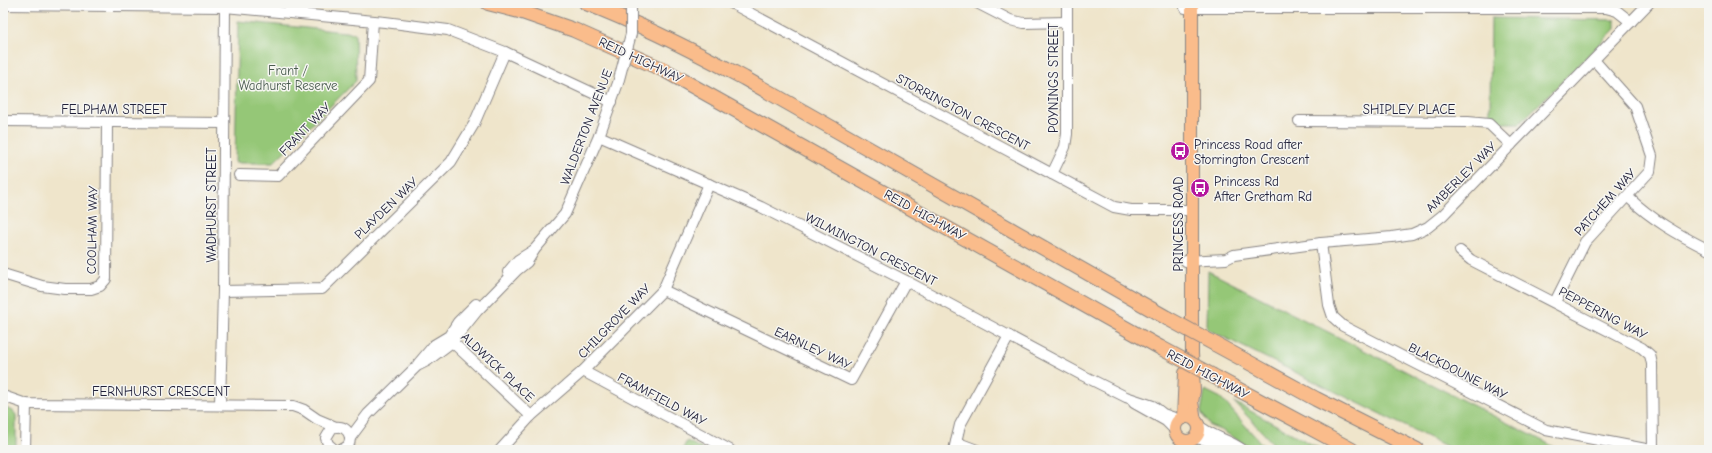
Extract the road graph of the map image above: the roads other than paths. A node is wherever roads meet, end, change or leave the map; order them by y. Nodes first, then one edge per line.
1 (488, 3) edge
2 (586, 3) edge
3 (631, 3) edge
4 (731, 3) edge
5 (977, 3) edge
6 (1067, 3) edge
7 (1649, 3) edge
8 (3, 5) edge
9 (1189, 6) edge
10 (1311, 6) edge
11 (225, 7) junction
12 (373, 21) junction
13 (1067, 22) junction
14 (1631, 22) junction
15 (505, 52) junction
16 (1594, 60) junction
17 (612, 102) junction
18 (3, 121) edge
19 (1299, 121) dead end
20 (107, 122) junction
21 (224, 123) junction
22 (599, 136) junction
23 (1511, 145) junction
24 (1052, 174) junction
25 (239, 175) dead end
26 (709, 184) junction
27 (1628, 197) junction
28 (1189, 210) junction
29 (1322, 243) junction
30 (1709, 250) edge
31 (1460, 251) dead end
32 (1189, 257) junction
33 (3, 274) edge
34 (906, 281) junction
35 (663, 290) junction
36 (223, 292) junction
37 (1555, 302) junction
38 (1009, 336) junction
39 (450, 339) junction
40 (583, 371) junction
41 (3, 396) edge
42 (26, 404) junction
43 (220, 404) junction
44 (368, 414) junction
45 (531, 416) junction
46 (317, 419) junction
47 (1185, 425) junction
48 (340, 427) junction
49 (350, 438) junction
50 (1193, 442) edge
51 (329, 446) edge
52 (955, 446) edge
53 (25, 450) edge
54 (342, 450) edge
55 (500, 450) edge
56 (730, 450) edge
57 (976, 450) edge
58 (1183, 450) edge
59 (1232, 450) edge
60 (1243, 450) edge
61 (1352, 450) edge
62 (1418, 450) edge
63 (1652, 450) edge

1 - 61 highway, REID HIGHWAY, bridge
2 - 62 highway, bridge
3 - 17 street, WALDERTON AVENUE, bridge
4 - 24 street, STORRINGTON CRESCENT
5 - 13 street
6 - 13 street, POYNINGS STREET
7 - 14 street, AMBERLEY WAY
8 - 11 street
9 - 10 street
9 - 28 main road, PRINCESS ROAD
10 - 14 street
11 - 12 street
11 - 21 street, WADHURST STREET
12 - 15 street
12 - 25 street, FRANT WAY
13 - 24 street, POYNINGS STREET
14 - 16 street, AMBERLEY WAY
15 - 17 street
15 - 36 street, PLAYDEN WAY
16 - 23 street, AMBERLEY WAY
16 - 27 street, PATCHEM WAY
17 - 22 street, WALDERTON AVENUE
18 - 20 street, FELPHAM STREET
19 - 23 street, SHIPLEY PLACE
20 - 21 street, FELPHAM STREET
20 - 33 street, COOLHAM WAY
21 - 36 street, WADHURST STREET
22 - 26 street, WILMINGTON CRESCENT
22 - 39 street, WALDERTON AVENUE
23 - 29 street, AMBERLEY WAY
24 - 28 street, STORRINGTON CRESCENT
26 - 34 street, WILMINGTON CRESCENT
26 - 35 street, CHILGROVE WAY
27 - 30 street
27 - 37 street, PATCHEM WAY
28 - 32 main road, PRINCESS ROAD
29 - 32 street, AMBERLEY WAY
29 - 63 street, BLACKDOUNE WAY
31 - 37 street, PEPPERING WAY
32 - 47 main road, PRINCESS ROAD
34 - 35 street, EARNLEY WAY
34 - 38 street, WILMINGTON CRESCENT
35 - 40 street, CHILGROVE WAY
36 - 43 street, WADHURST STREET
37 - 63 street, PEPPERING WAY
38 - 47 street, WILMINGTON CRESCENT
38 - 52 street
39 - 44 street, WALDERTON AVENUE
39 - 45 street, ALDWICK PLACE
40 - 45 street, CHILGROVE WAY
40 - 56 street, FRAMFIELD WAY
41 - 42 street, FERNHURST CRESCENT
42 - 43 street, FERNHURST CRESCENT
42 - 53 street
43 - 46 street, FERNHURST CRESCENT
44 - 48 street, WALDERTON AVENUE
44 - 49 street, WALDERTON AVENUE
45 - 55 street, CHILGROVE WAY
46 - 48 street, FERNHURST CRESCENT
46 - 51 street
47 - 50 main road
47 - 58 main road, PRINCESS ROAD
47 - 60 street, WILMINGTON CRESCENT
48 - 49 street
48 - 51 street, WALDERTON AVENUE
49 - 54 street, WALDERTON AVENUE
50 - 59 street
52 - 57 street

